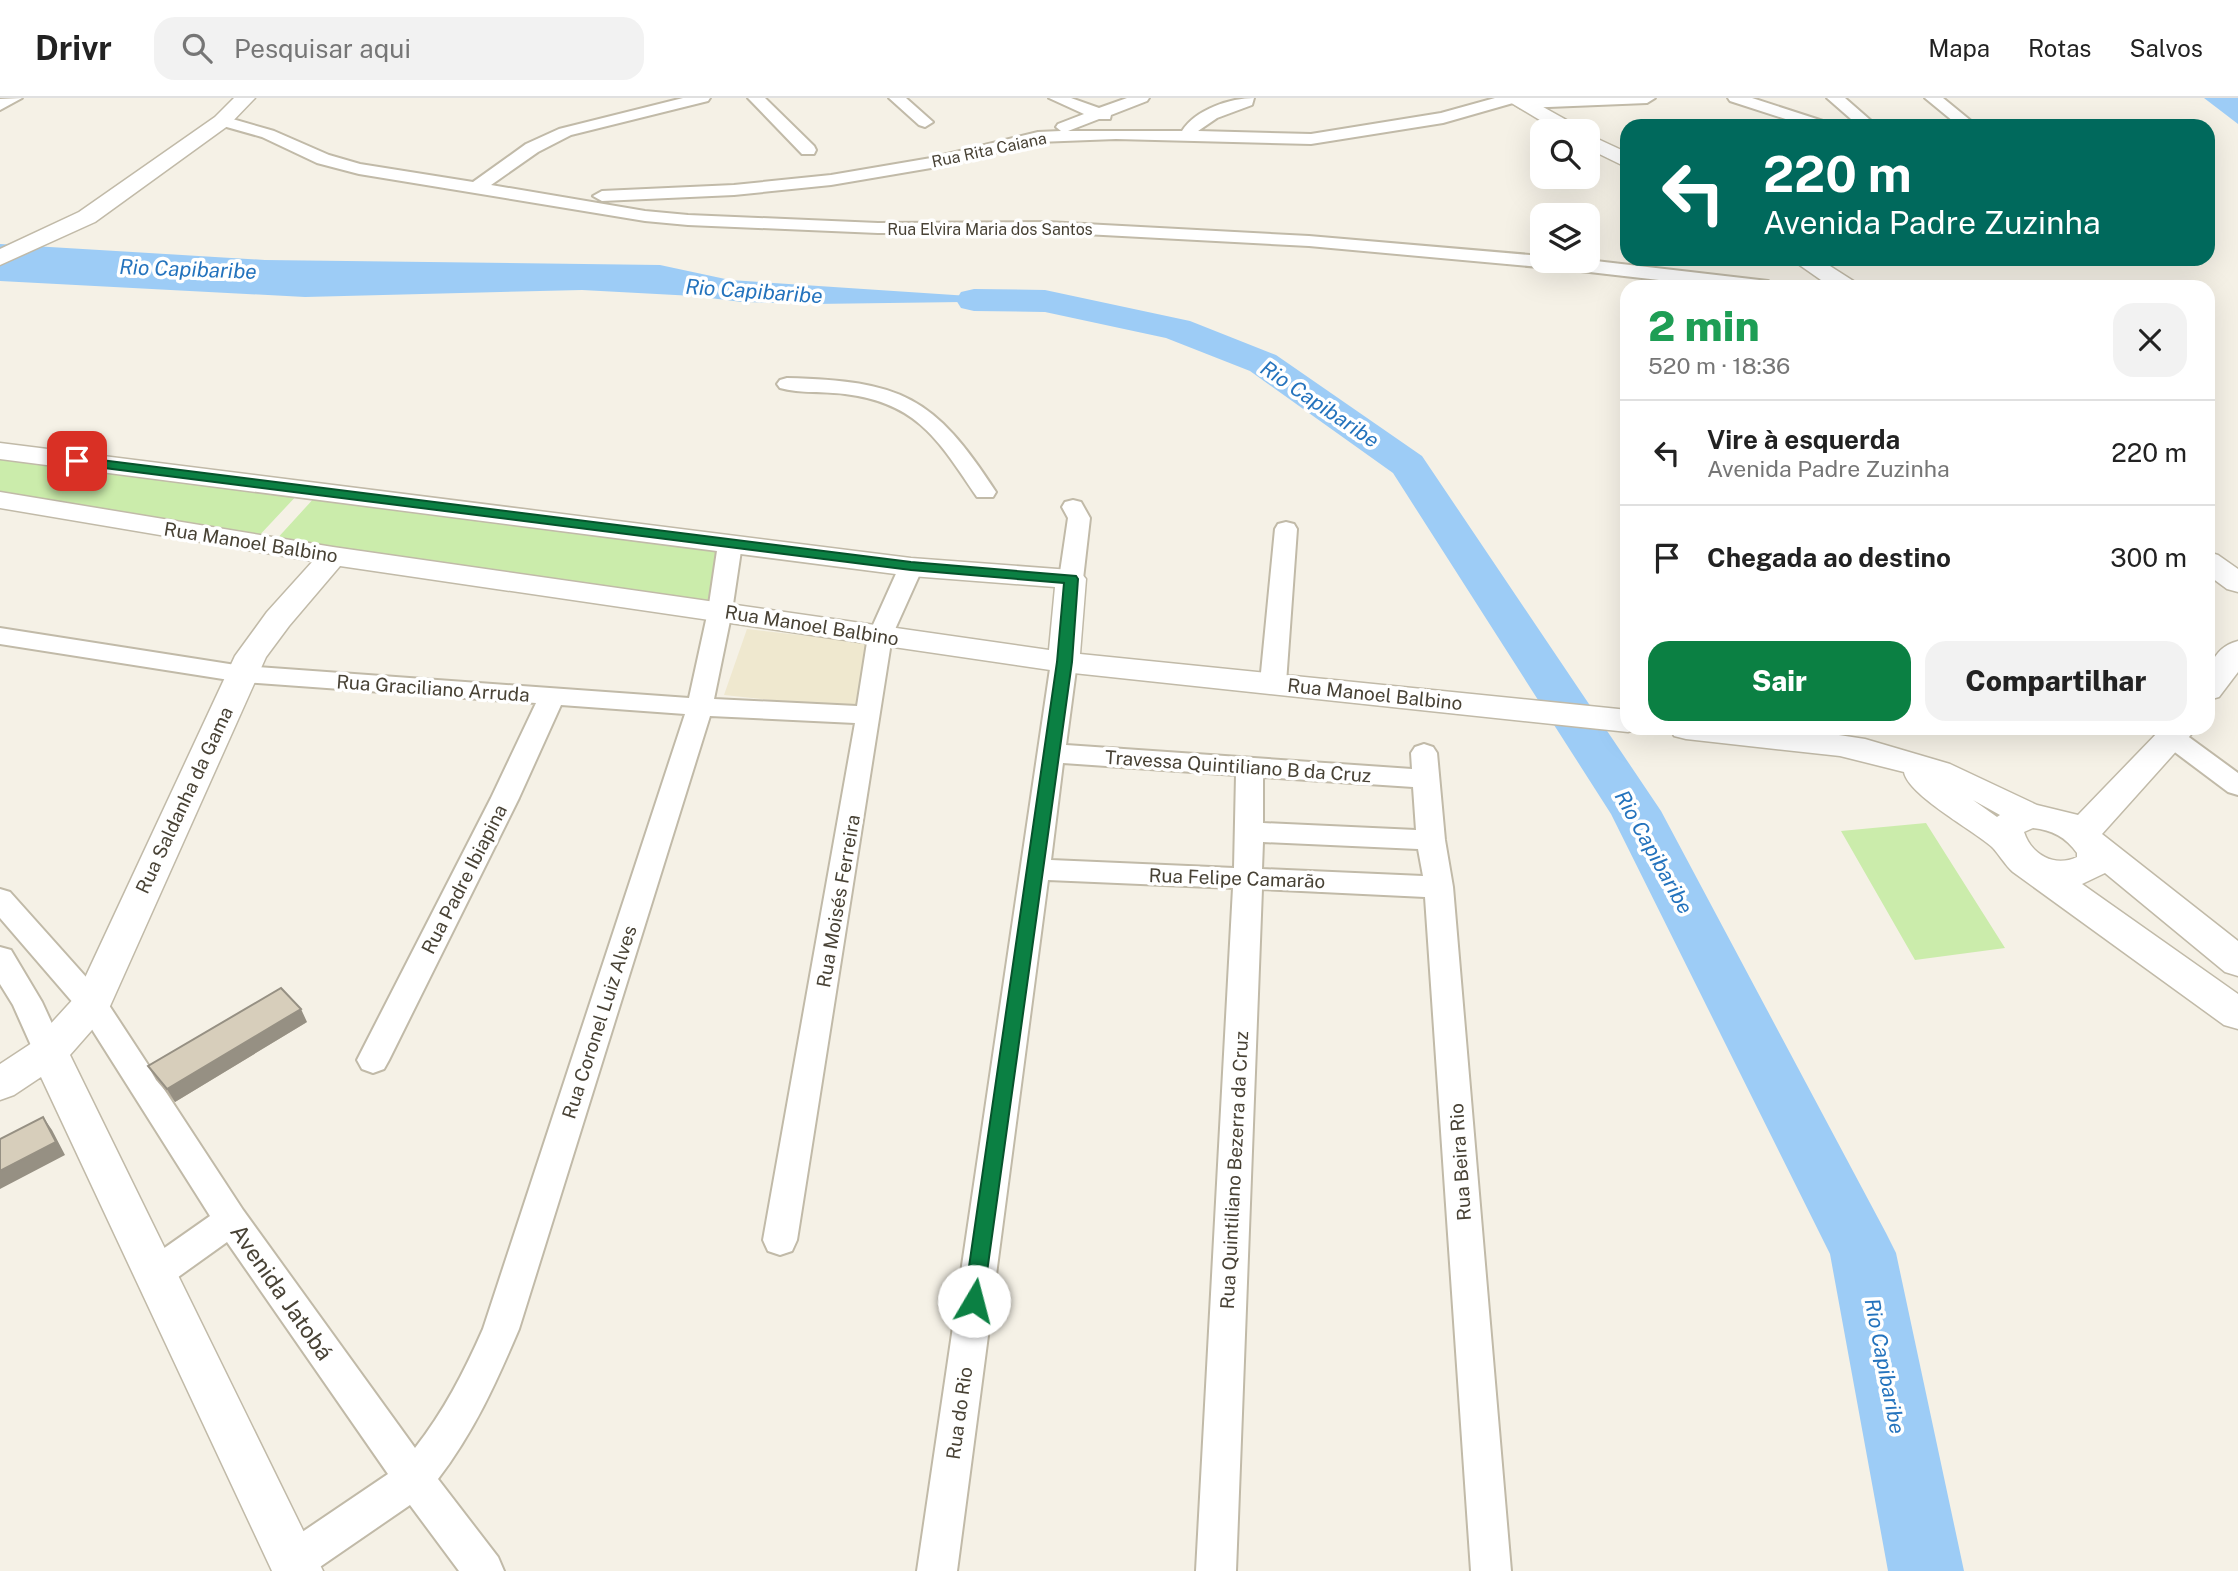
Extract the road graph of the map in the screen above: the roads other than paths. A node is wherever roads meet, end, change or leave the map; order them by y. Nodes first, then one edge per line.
1 (14, 98) edge
2 (245, 98) edge
3 (702, 98) edge
4 (756, 98) edge
5 (897, 98) edge
6 (1058, 98) edge
7 (1141, 98) edge
8 (1246, 98) edge
9 (1647, 98) edge
10 (1736, 98) edge
11 (1835, 98) edge
12 (1933, 98) edge
13 (1968, 98) edge
14 (1516, 100) edge
15 (0, 105) edge
16 (1097, 114) junction
17 (1550, 119) edge
18 (1801, 119) edge
19 (1860, 119) edge
20 (1959, 119) edge
21 (1968, 119) edge
22 (222, 121) junction
23 (925, 122) dead end
24 (1159, 136) junction
25 (1038, 137) junction
26 (1188, 137) junction
27 (1600, 146) edge
28 (808, 150) dead end
29 (1620, 155) edge
30 (476, 188) junction
31 (547, 199) junction
32 (0, 258) edge
33 (1813, 266) edge
34 (1710, 280) edge
35 (1836, 280) edge
36 (786, 384) dead end
37 (0, 451) edge
38 (985, 492) dead end
39 (0, 500) edge
40 (1073, 507) dead end
41 (1286, 529) dead end
42 (730, 544) junction
43 (333, 556) junction
44 (911, 566) junction
45 (2215, 566) edge
46 (1071, 579) junction
47 (2238, 583) edge
48 (720, 611) junction
49 (0, 636) edge
50 (880, 636) junction
51 (2238, 651) edge
52 (1065, 662) junction
53 (242, 674) junction
54 (2215, 681) edge
55 (1272, 683) junction
56 (552, 697) junction
57 (700, 707) junction
58 (869, 715) junction
59 (1620, 721) edge
60 (1749, 735) edge
61 (2175, 735) edge
62 (2179, 735) edge
63 (1051, 752) junction
64 (1425, 766) joint
65 (1250, 769) junction
66 (2238, 786) edge
67 (2018, 828) junction
68 (1248, 832) junction
69 (2087, 838) junction
70 (1431, 841) junction
71 (2031, 866) junction
72 (1035, 869) junction
73 (1248, 879) junction
74 (1439, 887) junction
75 (0, 899) edge
76 (0, 958) edge
77 (2238, 962) edge
78 (92, 1004) junction
79 (2238, 1014) edge
80 (49, 1052) junction
81 (373, 1060) dead end
82 (0, 1084) edge
83 (232, 1220) junction
84 (780, 1240) dead end
85 (155, 1275) junction
86 (414, 1479) junction
87 (296, 1566) edge
88 (484, 1571) edge
89 (937, 1571) edge
90 (1216, 1571) edge
91 (1491, 1571) edge

1 - 15 street
2 - 22 street
3 - 30 street
4 - 28 street
5 - 23 street
6 - 16 street
7 - 16 street
8 - 26 street
9 - 14 street, Rua Rita Caiana
10 - 18 street
11 - 19 street
12 - 20 street
13 - 21 street
14 - 17 street
14 - 26 street, Rua Rita Caiana
16 - 24 street
16 - 25 street
22 - 30 street, Rua Elvira Maria dos Santos
22 - 32 street
24 - 25 street, Rua Rita Caiana
24 - 26 street, Rua Rita Caiana
25 - 31 street, Rua Rita Caiana
27 - 29 street
30 - 31 street, Rua Elvira Maria dos Santos
31 - 34 street, Rua Elvira Maria dos Santos
33 - 35 street
36 - 38 street
37 - 42 street
39 - 43 street, Rua Manoel Balbino
40 - 46 street, Rua do Rio
41 - 55 street
42 - 44 street
42 - 48 street, Rua Coronel Luiz Alves
43 - 48 street, Rua Manoel Balbino
43 - 53 street, Rua Saldanha da Gama
44 - 46 street
44 - 50 street, Rua Moisés Ferreira
45 - 47 street
46 - 52 street, Rua do Rio
48 - 50 street, Rua Manoel Balbino
48 - 57 street, Rua Coronel Luiz Alves
49 - 53 street, Rua Graciliano Arruda
50 - 52 street, Rua Manoel Balbino
50 - 58 street, Rua Moisés Ferreira
51 - 54 street
52 - 55 street, Rua Manoel Balbino
52 - 63 street, Rua do Rio
53 - 56 street, Rua Graciliano Arruda
53 - 78 street, Rua Saldanha da Gama
55 - 59 street, Rua Manoel Balbino
56 - 57 street, Rua Graciliano Arruda
56 - 81 street, Rua Padre Ibiapina
57 - 58 street, Rua Graciliano Arruda
57 - 86 street, Rua Coronel Luiz Alves
58 - 84 street, Rua Moisés Ferreira
60 - 67 street
61 - 69 street
62 - 66 street
63 - 65 street, Travessa Quintiliano B da Cruz
63 - 72 street, Rua do Rio
64 - 65 street, Travessa Quintiliano B da Cruz
64 - 70 street, Rua Beira Rio
65 - 68 street, Rua Quintiliano Bezerra da Cruz
67 - 69 street
67 - 71 street
68 - 70 street
68 - 73 street, Rua Quintiliano Bezerra da Cruz
69 - 71 street
69 - 77 street
70 - 74 street, Rua Beira Rio
71 - 79 street
72 - 73 street, Rua Felipe Camarão
72 - 89 street, Rua do Rio
73 - 74 street, Rua Felipe Camarão
73 - 90 street, Rua Quintiliano Bezerra da Cruz
74 - 91 street, Rua Beira Rio
75 - 78 street, Avenida Jatobá
76 - 80 street
78 - 80 street, Rua Saldanha da Gama
78 - 83 street, Avenida Jatobá
80 - 82 street, Rua Saldanha da Gama
80 - 85 street
83 - 85 street
83 - 86 street, Avenida Jatobá
85 - 87 street
86 - 87 street, Rua Coronel Luiz Alves
86 - 88 street, Avenida Jatobá

